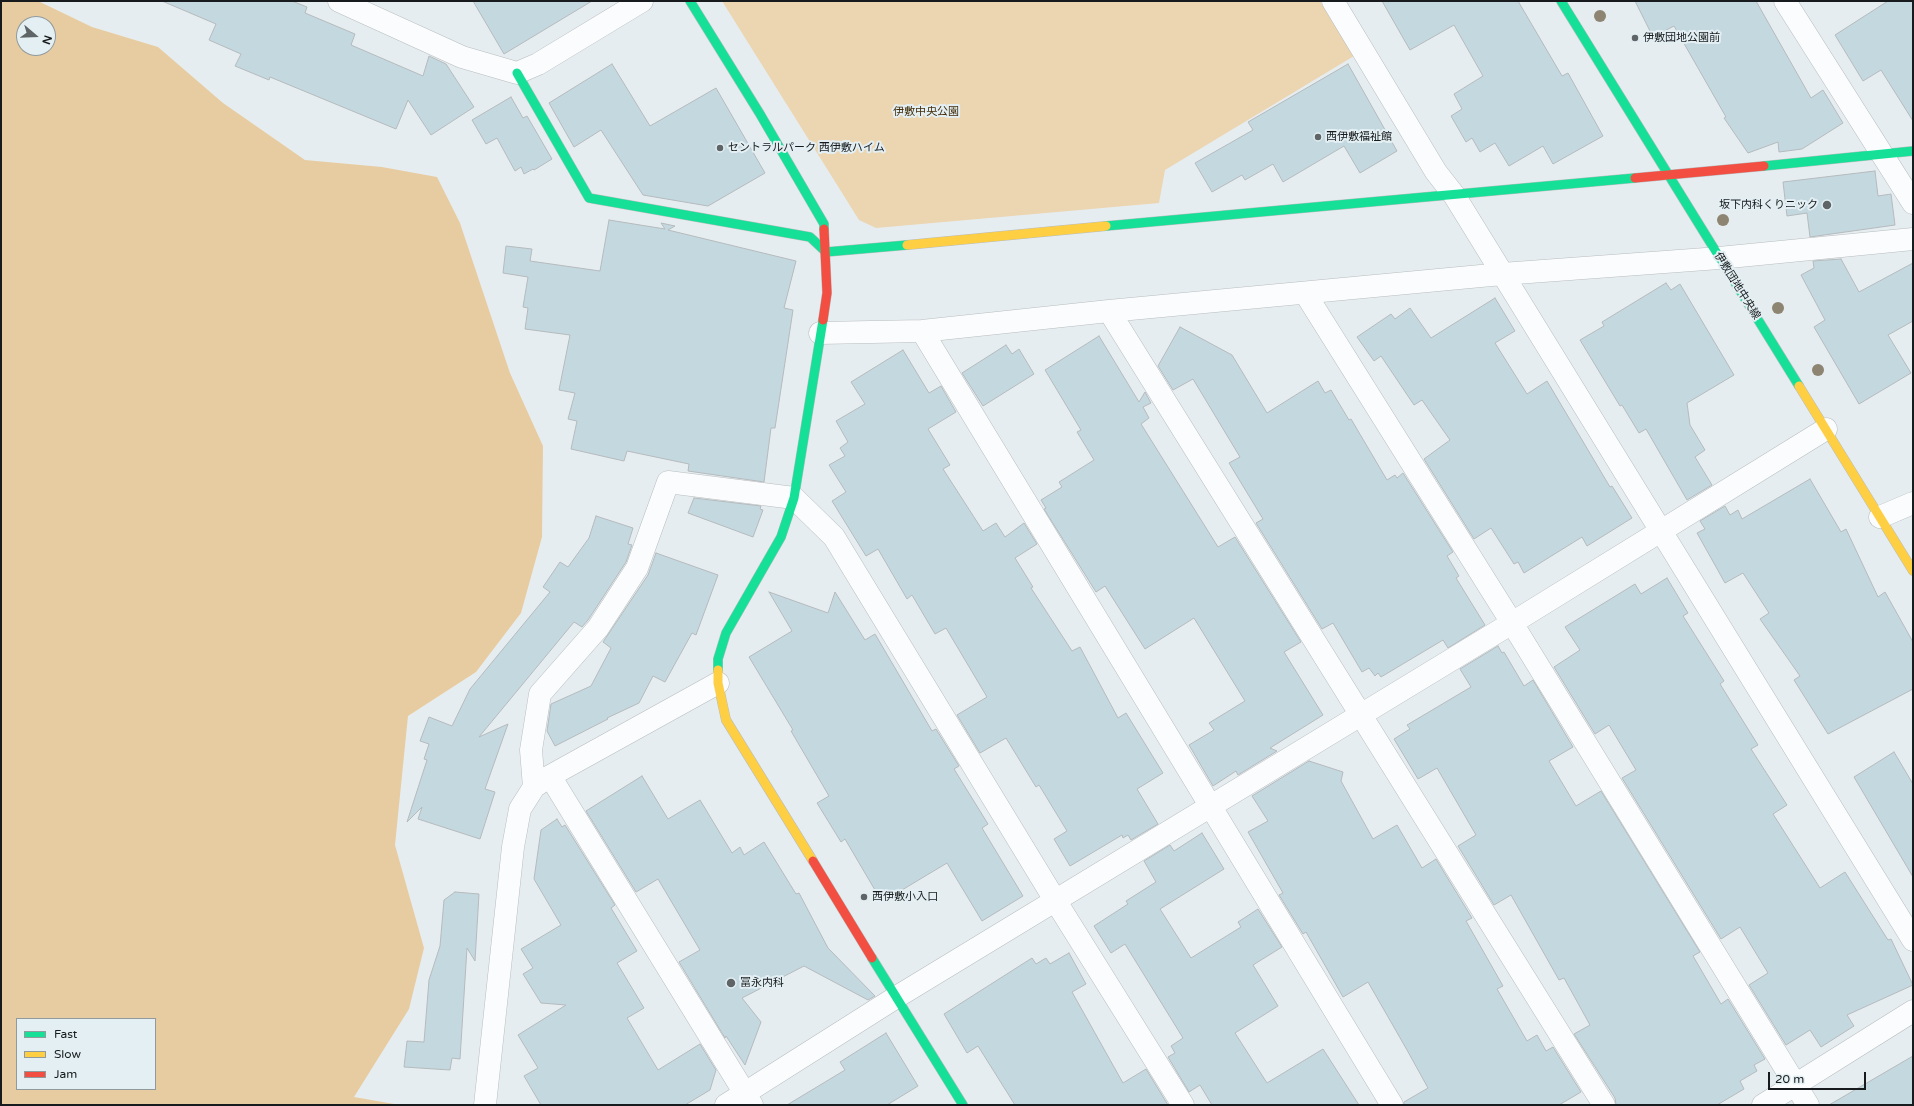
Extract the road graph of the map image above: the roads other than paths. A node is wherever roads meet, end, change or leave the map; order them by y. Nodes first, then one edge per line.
1 (339, 1) edge
2 (642, 1) edge
3 (690, 1) edge
4 (1333, 1) edge
5 (1561, 1) edge
6 (1785, 1) edge
7 (517, 73) junction
8 (1913, 151) edge
9 (1882, 154) junction
10 (1668, 175) junction
11 (1454, 195) junction
12 (1913, 203) edge
13 (1913, 239) edge
14 (826, 252) junction
15 (1719, 258) junction
16 (1502, 274) junction
17 (1305, 293) junction
18 (1109, 311) junction
19 (922, 331) junction
20 (820, 333) junction
21 (1826, 429) junction
22 (794, 498) junction
23 (1913, 503) edge
24 (1880, 517) junction
25 (1661, 531) junction
26 (1913, 571) edge
27 (1512, 623) junction
28 (718, 683) junction
29 (1360, 715) junction
30 (542, 781) junction
31 (1210, 806) junction
32 (1055, 900) junction
33 (1913, 940) edge
34 (895, 998) junction
35 (1913, 1011) edge
36 (1796, 1085) junction
37 (749, 1099) edge
38 (485, 1105) edge
39 (726, 1105) edge
40 (963, 1105) edge
41 (1183, 1105) edge
42 (1392, 1105) edge
43 (1604, 1105) edge
44 (1763, 1105) edge
45 (1808, 1105) edge

1 - 7 street
2 - 7 street
3 - 14 street
4 - 11 street
5 - 10 street, 伊敷団地中央線
6 - 9 street
7 - 14 street
8 - 9 street
9 - 10 street
9 - 12 street
10 - 11 street
10 - 15 street, 伊敷団地中央線
11 - 14 street
11 - 16 street
13 - 15 street
14 - 20 street
15 - 16 street
15 - 21 street, 伊敷団地中央線
16 - 17 street
16 - 25 street
17 - 18 street
17 - 27 street
18 - 19 street
18 - 29 street
19 - 20 street
19 - 31 street
20 - 22 street
21 - 24 street, 伊敷団地中央線
21 - 25 street
22 - 28 street
22 - 30 street
22 - 32 street
23 - 24 street
24 - 26 street, 伊敷団地中央線
25 - 27 street
25 - 33 street
27 - 29 street
27 - 36 street
28 - 30 street
28 - 34 street
29 - 31 street
29 - 43 street
30 - 37 street
30 - 38 street
31 - 32 street
31 - 42 street
32 - 34 street
32 - 41 street
34 - 37 street
34 - 40 street
35 - 36 street
36 - 44 street
36 - 45 street
37 - 39 street

